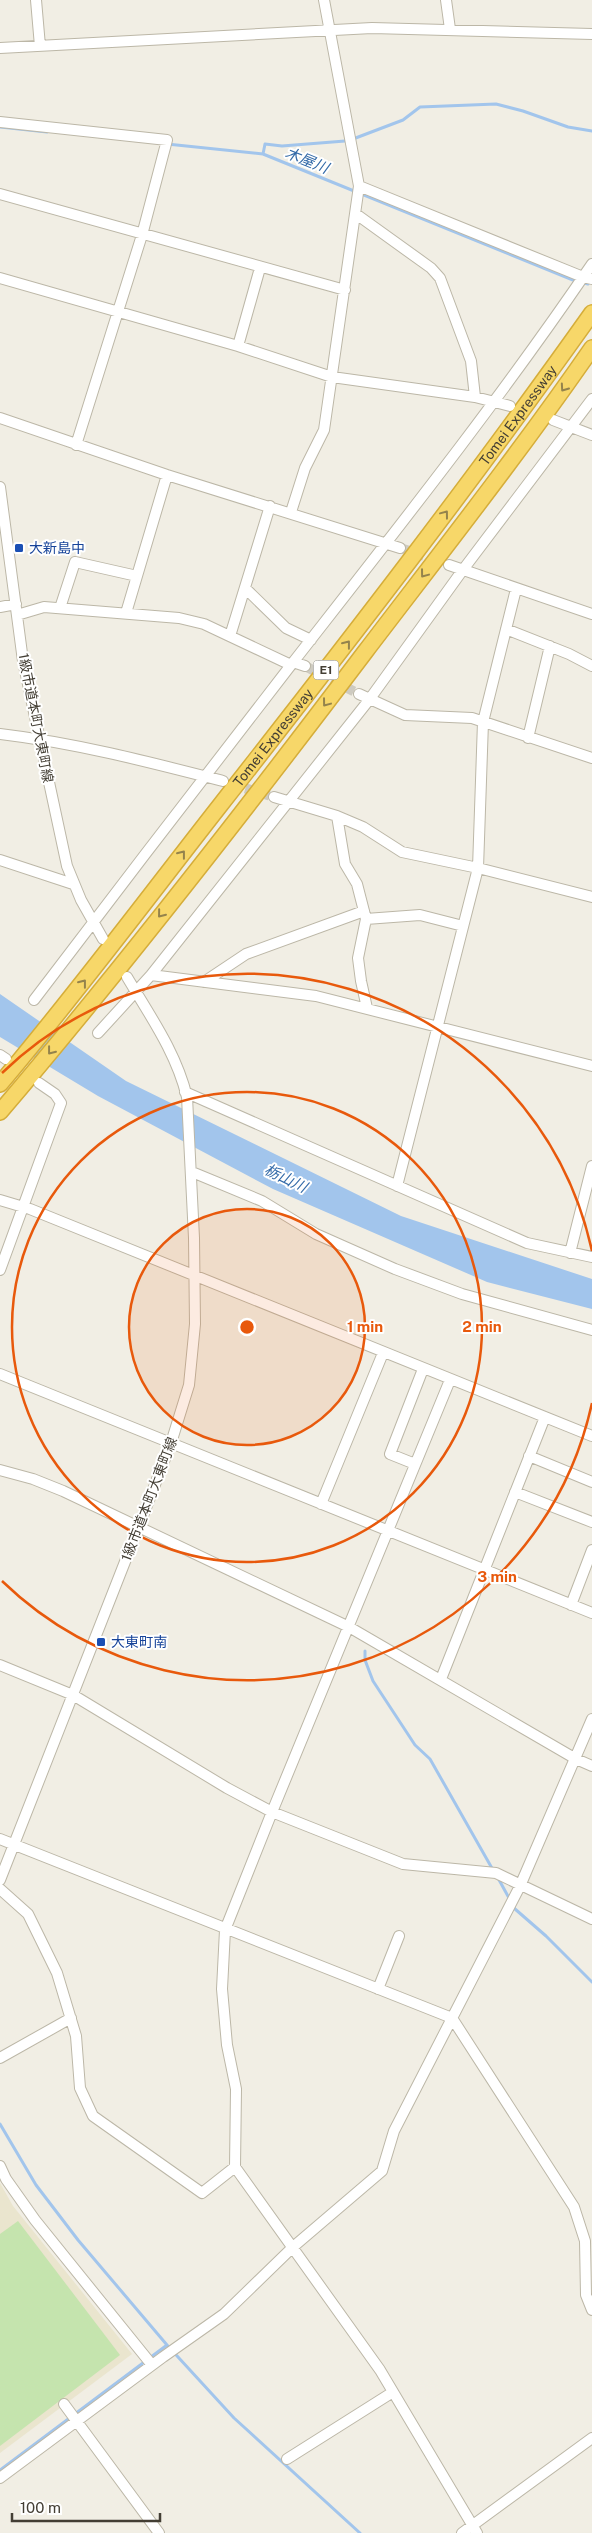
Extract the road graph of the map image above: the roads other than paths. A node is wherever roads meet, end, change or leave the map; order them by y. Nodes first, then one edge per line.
1 (36, 0) edge
2 (324, 0) edge
3 (446, 0) edge
4 (450, 29) junction
5 (330, 30) junction
6 (592, 34) edge
7 (40, 46) junction
8 (0, 48) edge
9 (0, 122) edge
10 (358, 190) junction
11 (0, 194) edge
12 (356, 214) junction
13 (142, 235) junction
14 (592, 264) edge
15 (260, 268) junction
16 (0, 278) edge
17 (583, 280) edge
18 (345, 290) junction
19 (118, 312) junction
20 (592, 313) edge
21 (238, 346) junction
22 (592, 348) edge
23 (332, 377) junction
24 (475, 397) junction
25 (592, 399) edge
26 (494, 401) junction
27 (510, 406) dead end
28 (0, 418) edge
29 (553, 420) dead end
30 (571, 429) junction
31 (592, 435) edge
32 (76, 445) junction
33 (167, 475) junction
34 (0, 487) edge
35 (270, 506) junction
36 (291, 512) junction
37 (3, 523) edge
38 (388, 544) junction
39 (400, 548) tunnel mouth
40 (449, 565) tunnel mouth
41 (462, 571) junction
42 (137, 576) junction
43 (245, 588) junction
44 (516, 589) junction
45 (16, 604) junction
46 (0, 607) edge
47 (60, 608) junction
48 (126, 613) junction
49 (592, 614) edge
50 (17, 615) junction
51 (506, 629) junction
52 (230, 636) junction
53 (311, 640) junction
54 (550, 646) junction
55 (292, 664) junction
56 (305, 666) tunnel mouth
57 (592, 666) edge
58 (359, 694) tunnel mouth
59 (369, 700) junction
60 (483, 722) junction
61 (0, 734) edge
62 (39, 738) junction
63 (528, 738) junction
64 (592, 758) edge
65 (206, 777) junction
66 (223, 781) tunnel mouth
67 (274, 797) tunnel mouth
68 (288, 801) junction
69 (337, 816) junction
70 (0, 860) edge
71 (478, 868) junction
72 (73, 884) junction
73 (592, 897) edge
74 (365, 915) junction
75 (93, 922) junction
76 (463, 926) junction
77 (103, 940) dead end
78 (151, 975) junction
79 (127, 977) dead end
80 (204, 982) junction
81 (136, 991) junction
82 (34, 1000) dead end
83 (367, 1008) junction
84 (438, 1026) junction
85 (98, 1033) dead end
86 (8, 1058) edge
87 (592, 1066) edge
88 (37, 1078) junction
89 (0, 1084) edge
90 (186, 1095) junction
91 (0, 1112) edge
92 (592, 1166) edge
93 (192, 1170) junction
94 (397, 1186) junction
95 (0, 1200) edge
96 (25, 1206) junction
97 (570, 1253) junction
98 (592, 1257) edge
99 (0, 1270) edge
100 (194, 1275) junction
101 (592, 1330) edge
102 (383, 1353) junction
103 (423, 1369) junction
104 (0, 1374) edge
105 (450, 1380) junction
106 (545, 1417) junction
107 (592, 1436) edge
108 (171, 1444) junction
109 (529, 1456) junction
110 (415, 1464) junction
111 (0, 1470) edge
112 (592, 1482) edge
113 (515, 1492) junction
114 (321, 1504) junction
115 (592, 1522) edge
116 (139, 1526) junction
117 (387, 1531) junction
118 (592, 1550) edge
119 (483, 1570) junction
120 (570, 1605) junction
121 (592, 1613) edge
122 (349, 1627) junction
123 (0, 1665) edge
124 (441, 1679) junction
125 (72, 1695) junction
126 (592, 1719) edge
127 (576, 1759) junction
128 (592, 1766) edge
129 (272, 1812) junction
130 (0, 1839) edge
131 (15, 1843) junction
132 (0, 1880) edge
133 (520, 1886) junction
134 (0, 1890) edge
135 (592, 1919) edge
136 (225, 1930) junction
137 (399, 1936) dead end
138 (378, 1989) junction
139 (71, 2018) junction
140 (452, 2018) junction
141 (0, 2058) edge
142 (0, 2166) edge
143 (235, 2167) junction
144 (293, 2247) junction
145 (592, 2310) edge
146 (151, 2363) junction
147 (394, 2392) junction
148 (64, 2404) dead end
149 (77, 2421) junction
150 (592, 2438) edge
151 (287, 2459) dead end
152 (0, 2478) edge
153 (475, 2529) edge
154 (159, 2533) edge
155 (462, 2533) edge

1 - 7 street
2 - 5 street
3 - 4 street
4 - 5 street
4 - 6 street
5 - 7 street
5 - 10 street
7 - 8 street
9 - 13 street
10 - 12 street
10 - 17 street
11 - 13 street
12 - 18 street
12 - 24 street
13 - 15 street
13 - 19 street
14 - 17 street
15 - 18 street
15 - 21 street
16 - 19 street
17 - 26 street
18 - 23 street
19 - 21 street
19 - 32 street
86 -> 20 highway, Tomei Expressway / E1
21 - 23 street
22 -> 88 highway, Tomei Expressway / E1
23 - 24 street
23 - 36 street
24 - 26 street
25 - 30 street
26 - 27 street
26 - 38 street
28 - 32 street
29 - 30 street
30 - 31 street
30 - 41 street
32 - 33 street
33 - 35 street
33 - 42 street
34 - 37 street, 1級市道本町大東町線
35 - 36 street
35 - 43 street
36 - 38 street
37 - 45 street, 1級市道本町大東町線
38 - 39 street
38 - 53 street
40 - 41 street
41 - 44 street
41 - 59 street
42 - 47 street
42 - 48 street
43 - 52 street
43 - 53 street
44 - 49 street
44 - 51 street
45 - 46 street
45 - 50 street, 1級市道本町大東町線
47 - 48 street
47 - 50 street
48 - 52 street
50 - 62 street, 1級市道本町大東町線
51 - 54 street
51 - 60 street
52 - 55 street
53 - 55 street
54 - 57 street
54 - 63 street
55 - 56 street
55 - 65 street
58 - 59 street
59 - 60 street
59 - 68 street
60 - 63 street
60 - 71 street
61 - 62 street
62 - 65 street
62 - 72 street, 1級市道本町大東町線
63 - 64 street
65 - 66 street
65 - 75 street
67 - 68 street
68 - 69 street
68 - 78 street
69 - 71 street
69 - 74 street
70 - 72 street
71 - 73 street
71 - 76 street
72 - 75 street, 1級市道本町大東町線
74 - 76 street
74 - 80 street
74 - 83 street
75 - 77 street, 1級市道本町大東町線
75 - 82 street
76 - 84 street
78 - 80 street
78 - 81 street
79 - 81 street, 1級市道本町大東町線
80 - 83 street
81 - 85 street
81 - 90 street, 1級市道本町大東町線
83 - 84 street
84 - 87 street
84 - 94 street
86 - 89 highway, Tomei Expressway / E1
88 - 91 highway, Tomei Expressway / E1
88 - 96 street
90 - 93 street, 1級市道本町大東町線
90 - 94 street
92 - 97 street
93 - 100 street, 1級市道本町大東町線
93 - 101 street
94 - 97 street
95 - 96 street
96 - 99 street
96 - 100 street
97 - 98 street
100 - 102 street
100 - 108 street, 1級市道本町大東町線
102 - 103 street
102 - 114 street
103 - 105 street
103 - 110 street
104 - 108 street
105 - 106 street
105 - 110 street
106 - 107 street
106 - 109 street
108 - 114 street
108 - 116 street, 1級市道本町大東町線
109 - 112 street
109 - 113 street
110 - 117 street
111 - 116 street
113 - 115 street
113 - 119 street
114 - 117 street
116 - 122 street
116 - 125 street, 1級市道本町大東町線
117 - 119 street
117 - 122 street
118 - 120 street
119 - 120 street
119 - 124 street
120 - 121 street
122 - 124 street
122 - 129 street
123 - 125 street
124 - 127 street
125 - 129 street
125 - 131 street, 1級市道本町大東町線
126 - 127 street
127 - 128 street
127 - 133 street
129 - 133 street
129 - 136 street
130 - 131 street
131 - 132 street, 1級市道本町大東町線
131 - 136 street
133 - 135 street
133 - 140 street
134 - 139 street
136 - 138 street
136 - 143 street
137 - 138 street
138 - 140 street
139 - 141 street
139 - 143 street
140 - 144 street
140 - 145 street
142 - 146 street
143 - 144 street
144 - 146 street
144 - 147 street
146 - 149 street
147 - 151 street
147 - 153 street
148 - 149 street
149 - 152 street
149 - 154 street
150 - 153 street
153 - 155 street

